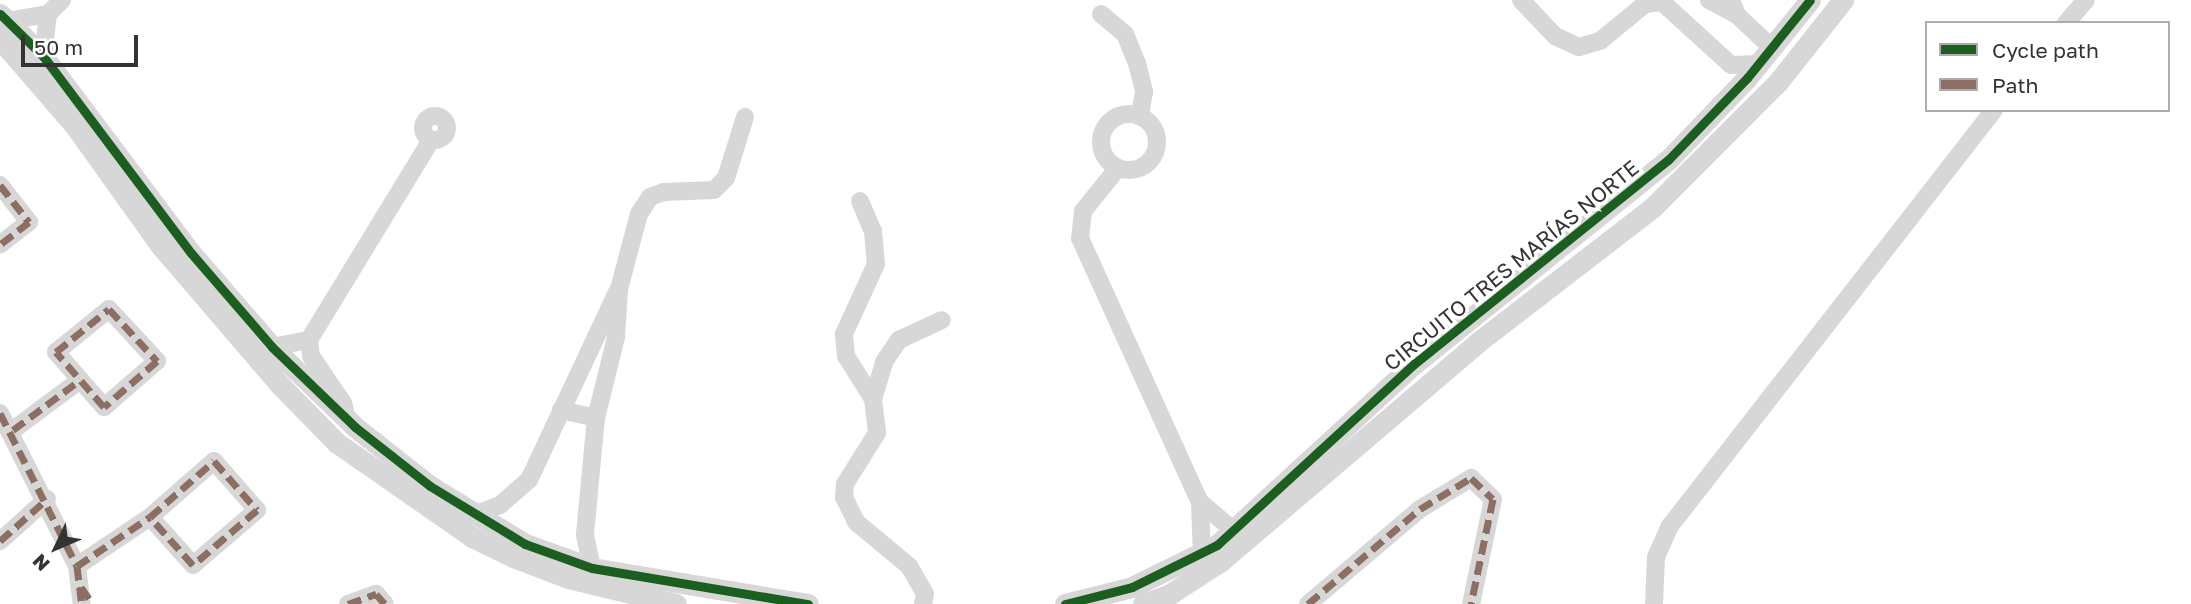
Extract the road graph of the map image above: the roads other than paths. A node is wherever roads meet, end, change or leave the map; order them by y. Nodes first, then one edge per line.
1 (62, 0) edge
2 (1521, 0) edge
3 (1709, 0) edge
4 (1810, 0) edge
5 (1843, 0) edge
6 (2085, 0) edge
7 (1734, 8) edge
8 (48, 14) junction
9 (1101, 14) dead end
10 (2068, 21) edge
11 (2, 25) edge
12 (1771, 47) junction
13 (43, 56) junction
14 (1758, 64) junction
15 (1731, 65) junction
16 (1728, 99) junction
17 (1992, 112) edge
18 (1140, 114) junction
19 (745, 117) dead end
20 (431, 140) dead end
21 (1117, 169) junction
22 (0, 185) edge
23 (860, 201) dead end
24 (0, 245) edge
25 (619, 289) junction
26 (942, 320) dead end
27 (309, 340) junction
28 (272, 347) junction
29 (80, 380) junction
30 (873, 399) junction
31 (561, 410) junction
32 (0, 413) edge
33 (596, 418) junction
34 (351, 424) junction
35 (13, 430) junction
36 (337, 443) junction
37 (47, 499) junction
38 (1200, 502) junction
39 (474, 514) junction
40 (150, 517) junction
41 (1234, 531) junction
42 (0, 541) edge
43 (1202, 557) junction
44 (77, 566) junction
45 (592, 568) junction
46 (81, 595) edge
47 (93, 604) edge
48 (348, 604) edge
49 (385, 604) edge
50 (676, 604) edge
51 (808, 604) edge
52 (923, 604) edge
53 (1065, 604) edge
54 (1143, 604) edge
55 (1308, 604) edge
56 (1471, 604) edge
57 (1654, 604) edge

1 - 8 street
2 - 15 street
3 - 7 street
4 - 12 street, CIRCUITO TRES MARÍAS NORTE
5 - 54 street, CIRCUITO TRES MARÍAS NORTE
6 - 10 street
7 - 12 street
8 - 11 street
8 - 13 street
9 - 18 street
11 - 13 street
11 - 36 street
12 - 14 street, CIRCUITO TRES MARÍAS NORTE
13 - 28 street
14 - 15 street
14 - 16 street, CIRCUITO TRES MARÍAS NORTE
15 - 16 street
16 - 41 street, CIRCUITO TRES MARÍAS NORTE
17 - 57 street
18 - 21 street
18 - 21 street
19 - 25 street
20 - 27 street
21 - 38 street
22 - 24 street
23 - 30 street
25 - 31 street
25 - 33 street
26 - 30 street
27 - 28 street
27 - 34 street
28 - 34 street
29 - 29 street
29 - 35 street
30 - 52 street
31 - 33 street
31 - 39 street
32 - 35 street
33 - 45 street
34 - 36 street
34 - 39 street
35 - 37 street
36 - 50 street
37 - 42 street
37 - 44 street
38 - 41 street
38 - 43 street
39 - 45 street
40 - 40 street
40 - 44 street
41 - 43 street, CIRCUITO TRES MARÍAS NORTE
43 - 53 street, CIRCUITO TRES MARÍAS NORTE
44 - 46 street
45 - 51 street
46 - 47 street
48 - 49 street
55 - 56 street

